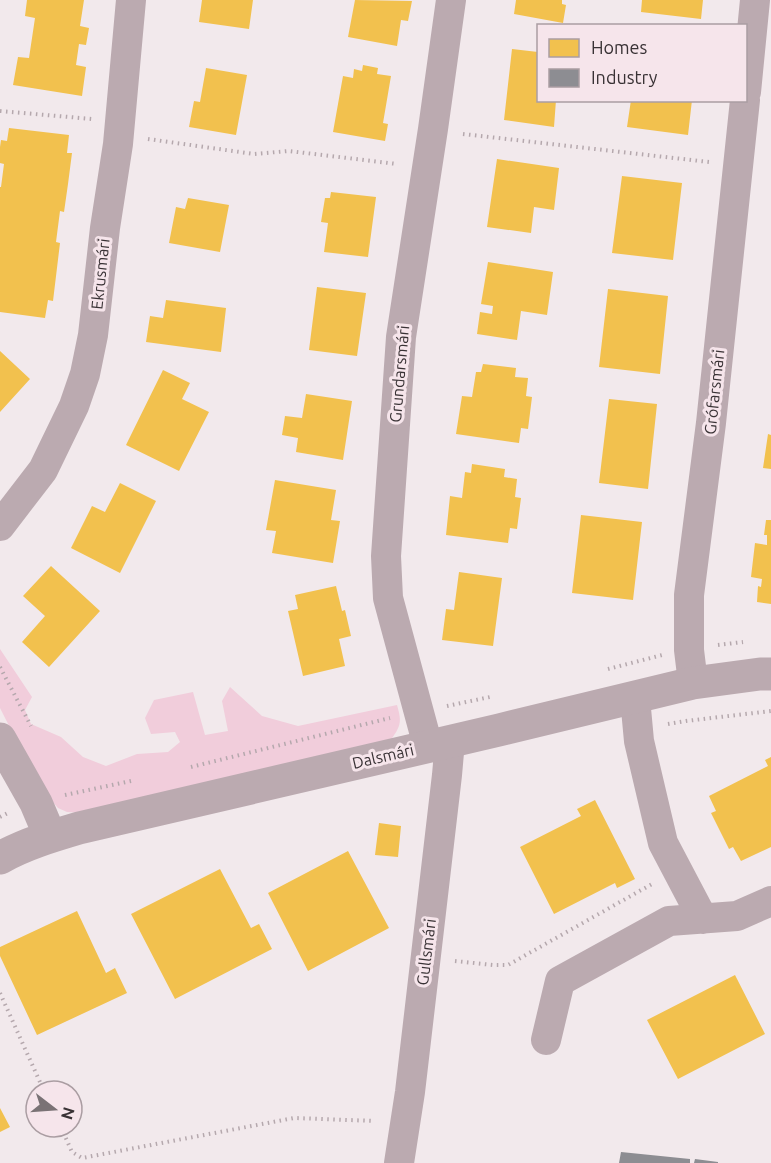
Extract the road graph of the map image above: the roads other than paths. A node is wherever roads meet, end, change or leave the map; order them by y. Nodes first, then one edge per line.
1 (130, 0) edge
2 (451, 0) edge
3 (755, 0) edge
4 (747, 82) edge
5 (745, 102) edge
6 (0, 526) edge
7 (771, 674) edge
8 (693, 683) junction
9 (635, 698) junction
10 (0, 739) edge
11 (439, 743) junction
12 (50, 836) junction
13 (0, 858) edge
14 (771, 901) edge
15 (703, 919) junction
16 (546, 1040) dead end
17 (399, 1163) edge

1 - 6 street, Ekrusmári
2 - 11 street, Grundarsmári
3 - 4 street
5 - 8 street, Grófarsmári
7 - 8 street, Dalsmári
8 - 9 street, Dalsmári
9 - 11 street, Dalsmári
9 - 15 street
10 - 12 street
11 - 12 street, Dalsmári
11 - 17 street, Gullsmári
12 - 13 street, Dalsmári
14 - 15 street
15 - 16 street

